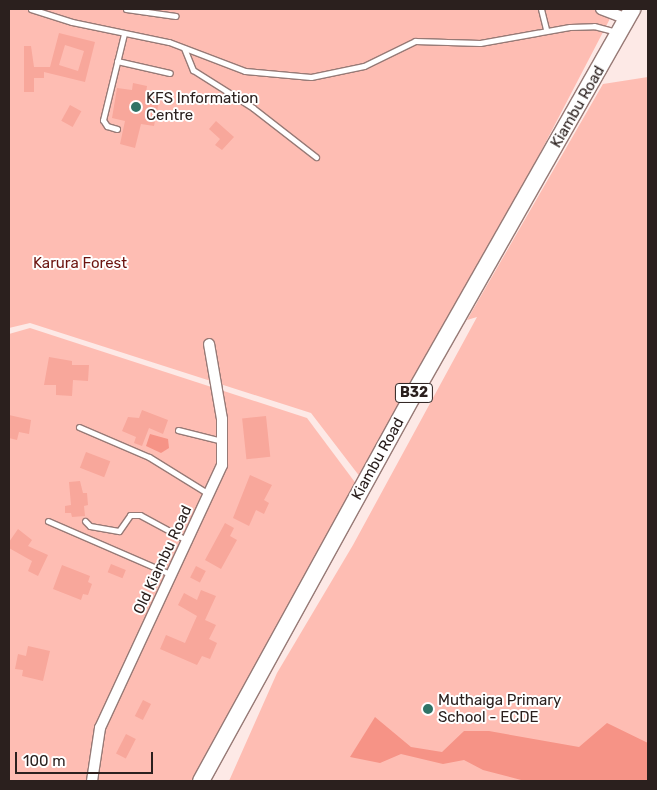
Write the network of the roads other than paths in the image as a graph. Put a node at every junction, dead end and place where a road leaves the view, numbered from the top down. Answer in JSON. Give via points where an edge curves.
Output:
{"nodes":[{"id":1,"x":30,"y":9,"type":"edge"},
{"id":2,"x":126,"y":9,"type":"edge"},
{"id":3,"x":541,"y":9,"type":"edge"},
{"id":4,"x":602,"y":9,"type":"edge"},
{"id":5,"x":176,"y":16,"type":"dead end"},
{"id":6,"x":626,"y":20,"type":"edge"},
{"id":7,"x":546,"y":29,"type":"junction"},
{"id":8,"x":124,"y":34,"type":"junction"},
{"id":9,"x":184,"y":48,"type":"junction"},
{"id":10,"x":117,"y":61,"type":"junction"},
{"id":11,"x":170,"y":73,"type":"dead end"},
{"id":12,"x":117,"y":128,"type":"dead end"},
{"id":13,"x":316,"y":156,"type":"dead end"},
{"id":14,"x":209,"y":344,"type":"dead end"},
{"id":15,"x":79,"y":427,"type":"dead end"},
{"id":16,"x":178,"y":430,"type":"dead end"},
{"id":17,"x":224,"y":442,"type":"junction"},
{"id":18,"x":210,"y":494,"type":"junction"},
{"id":19,"x":48,"y":521,"type":"dead end"},
{"id":20,"x":84,"y":521,"type":"dead end"},
{"id":21,"x":188,"y":542,"type":"junction"},
{"id":22,"x":172,"y":575,"type":"junction"},
{"id":23,"x":92,"y":781,"type":"edge"},
{"id":24,"x":201,"y":781,"type":"edge"}],
"edges":[{"from":1,"to":8,"type":"lane"},
{"from":2,"to":5,"type":"lane"},
{"from":3,"to":7,"type":"lane"},
{"from":4,"to":6,"type":"street"},
{"from":6,"to":7,"type":"lane"},
{"from":6,"to":24,"type":"highway","name":"Kiambu Road","number":"B32","via":[[412,397]]},
{"from":7,"to":9,"type":"lane","via":[[480,43],[415,41],[364,66],[311,77],[245,71]]},
{"from":8,"to":9,"type":"lane"},
{"from":8,"to":10,"type":"lane"},
{"from":9,"to":13,"type":"lane","via":[[193,70],[253,108]]},
{"from":10,"to":11,"type":"lane"},
{"from":10,"to":12,"type":"lane","via":[[103,120],[107,126]]},
{"from":14,"to":17,"type":"street","name":"Old Kiambu Road"},
{"from":15,"to":18,"type":"lane","via":[[149,458]]},
{"from":16,"to":17,"type":"lane"},
{"from":17,"to":18,"type":"street","name":"Old Kiambu Road","via":[[222,465]]},
{"from":18,"to":21,"type":"street","name":"Old Kiambu Road"},
{"from":19,"to":22,"type":"lane"},
{"from":20,"to":21,"type":"lane","via":[[90,526],[119,532],[130,515],[140,516]]},
{"from":21,"to":22,"type":"street","name":"Old Kiambu Road"},
{"from":22,"to":23,"type":"street","name":"Old Kiambu Road","via":[[100,728]]}]}
